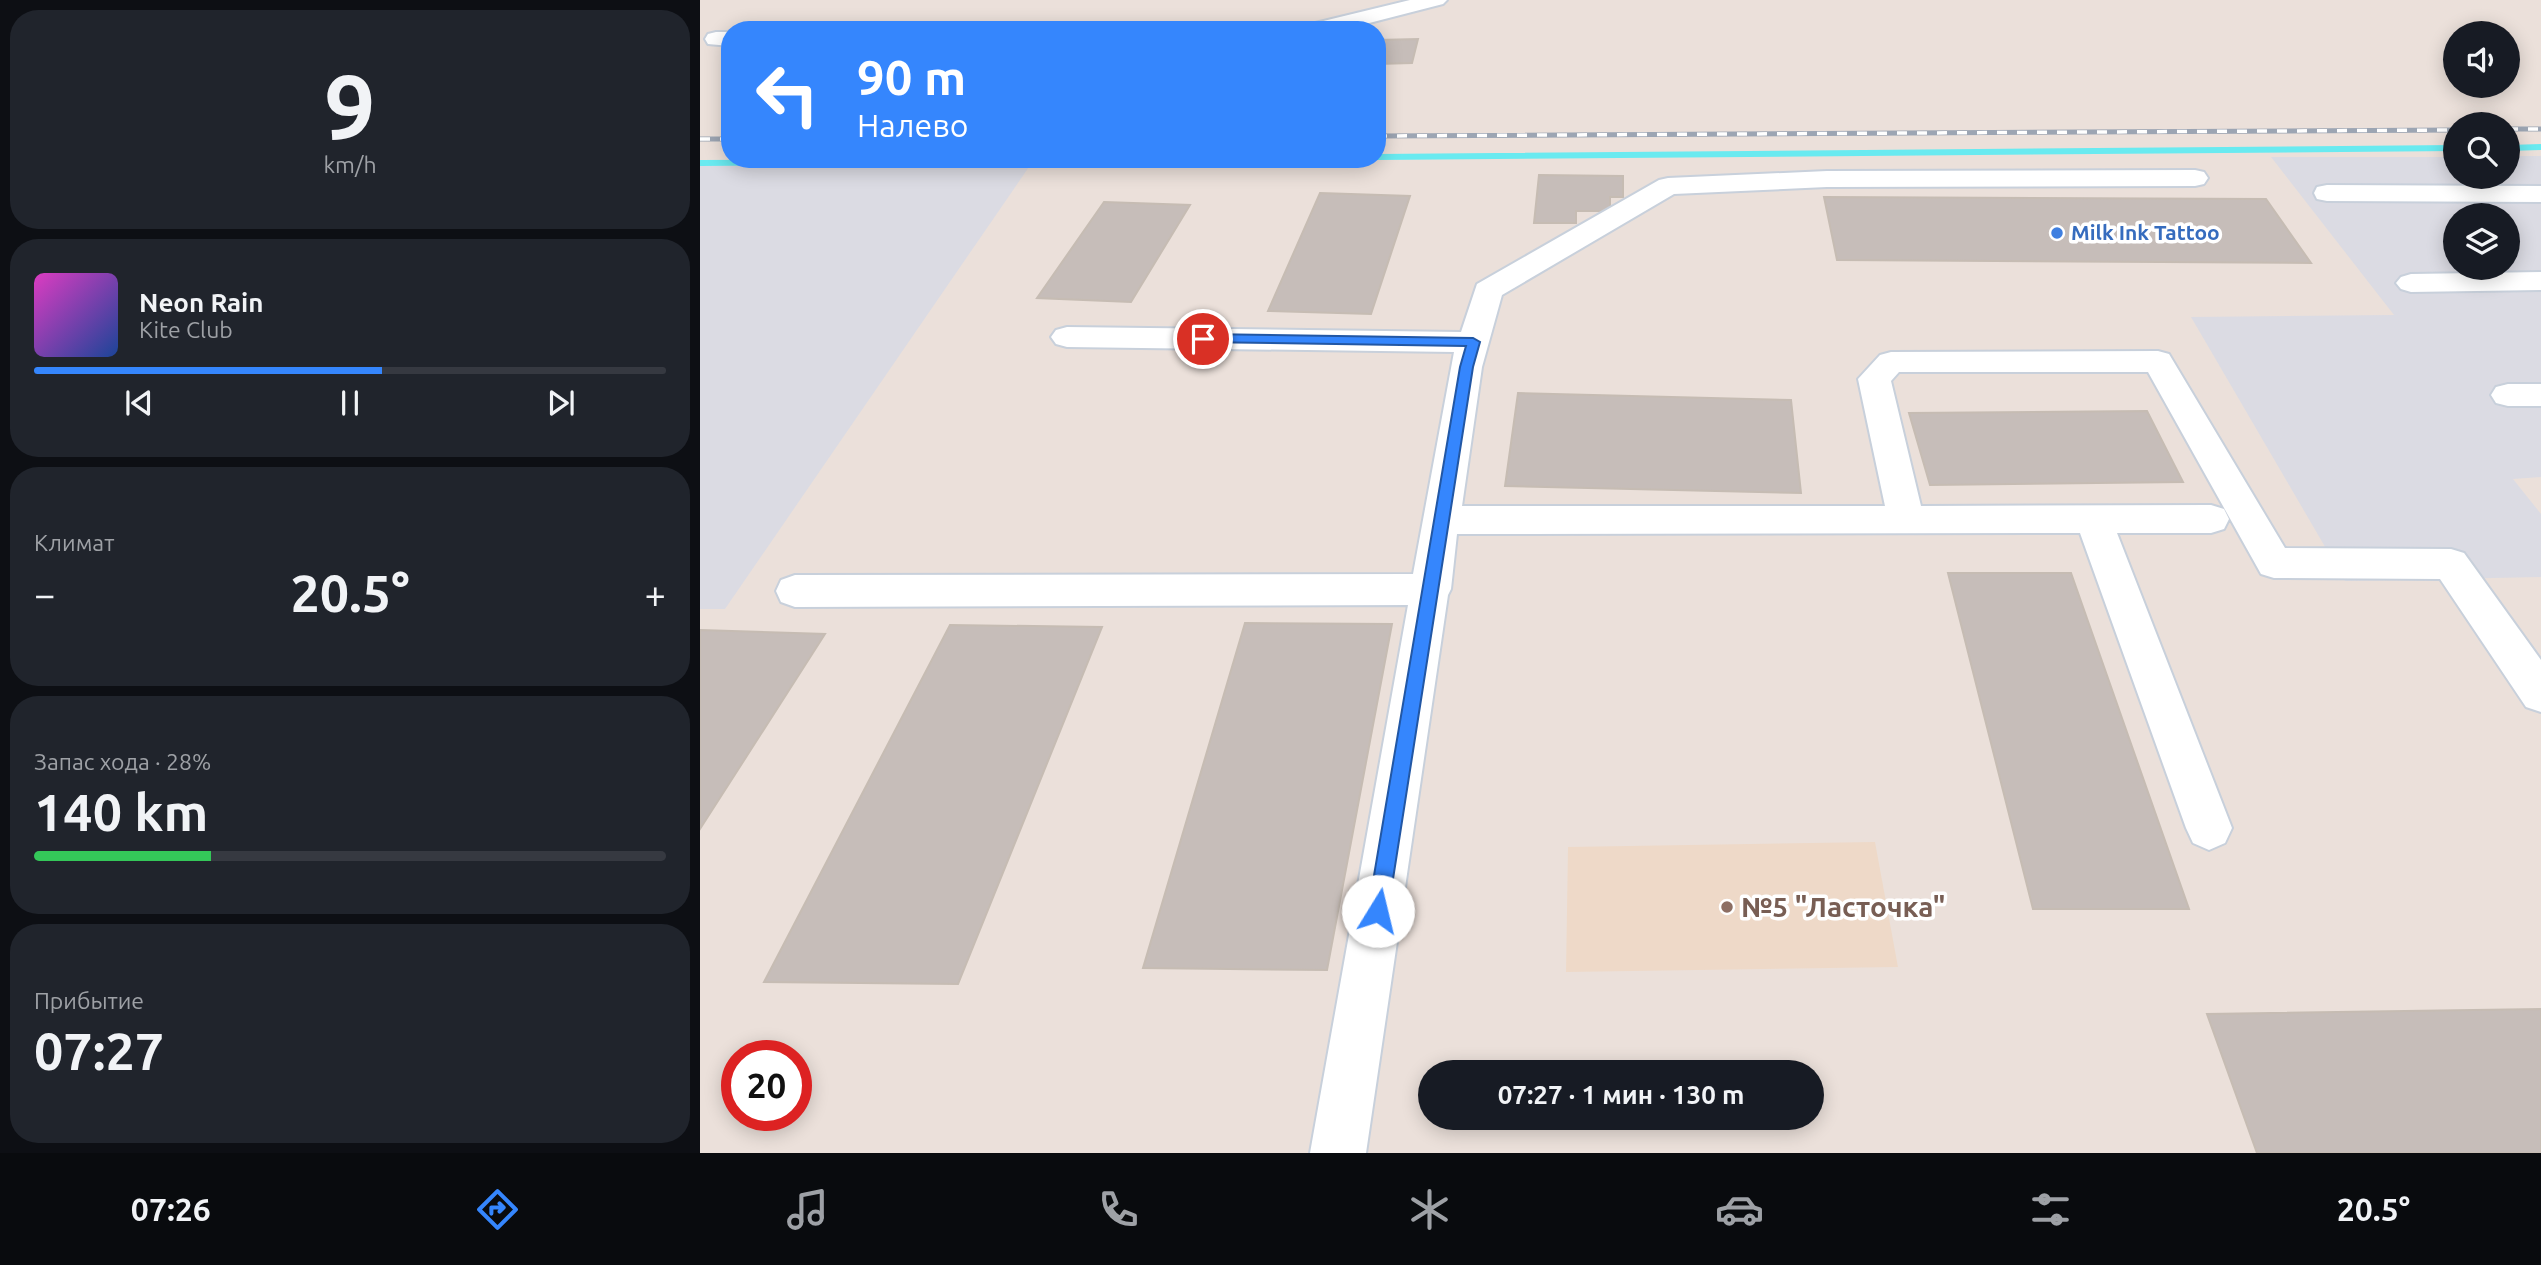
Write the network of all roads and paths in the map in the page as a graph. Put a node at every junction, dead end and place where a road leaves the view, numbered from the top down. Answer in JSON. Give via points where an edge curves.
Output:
{"nodes":[{"id":1,"x":1436,"y":0,"type":"edge"},
{"id":2,"x":1351,"y":21,"type":"edge"},
{"id":3,"x":2195,"y":178,"type":"dead end"},
{"id":4,"x":2327,"y":193,"type":"dead end"},
{"id":5,"x":2541,"y":194,"type":"edge"},
{"id":6,"x":2541,"y":281,"type":"edge"},
{"id":7,"x":2411,"y":283,"type":"dead end"},
{"id":8,"x":1067,"y":337,"type":"dead end"},
{"id":9,"x":1473,"y":342,"type":"junction"},
{"id":10,"x":2508,"y":395,"type":"dead end"},
{"id":11,"x":2541,"y":395,"type":"edge"},
{"id":12,"x":2093,"y":519,"type":"junction"},
{"id":13,"x":2211,"y":519,"type":"dead end"},
{"id":14,"x":1443,"y":520,"type":"junction"},
{"id":15,"x":1906,"y":520,"type":"junction"},
{"id":16,"x":1432,"y":589,"type":"junction"},
{"id":17,"x":795,"y":591,"type":"dead end"},
{"id":18,"x":2541,"y":694,"type":"edge"},
{"id":19,"x":2209,"y":828,"type":"dead end"},
{"id":20,"x":1338,"y":1153,"type":"edge"}],
"edges":[{"from":1,"to":2,"type":"lane"},
{"from":3,"to":9,"type":"lane","via":[[1827,179],[1668,186],[1488,290]]},
{"from":4,"to":5,"type":"lane"},
{"from":6,"to":7,"type":"lane"},
{"from":8,"to":9,"type":"lane"},
{"from":9,"to":14,"type":"lane"},
{"from":10,"to":11,"type":"lane"},
{"from":12,"to":13,"type":"lane"},
{"from":12,"to":15,"type":"lane"},
{"from":12,"to":19,"type":"lane"},
{"from":14,"to":15,"type":"lane"},
{"from":14,"to":16,"type":"lane"},
{"from":15,"to":18,"type":"lane","via":[[1874,379],[1891,362],[2158,361],[2274,563],[2451,564]]},
{"from":16,"to":17,"type":"lane"},
{"from":16,"to":20,"type":"lane"}]}
